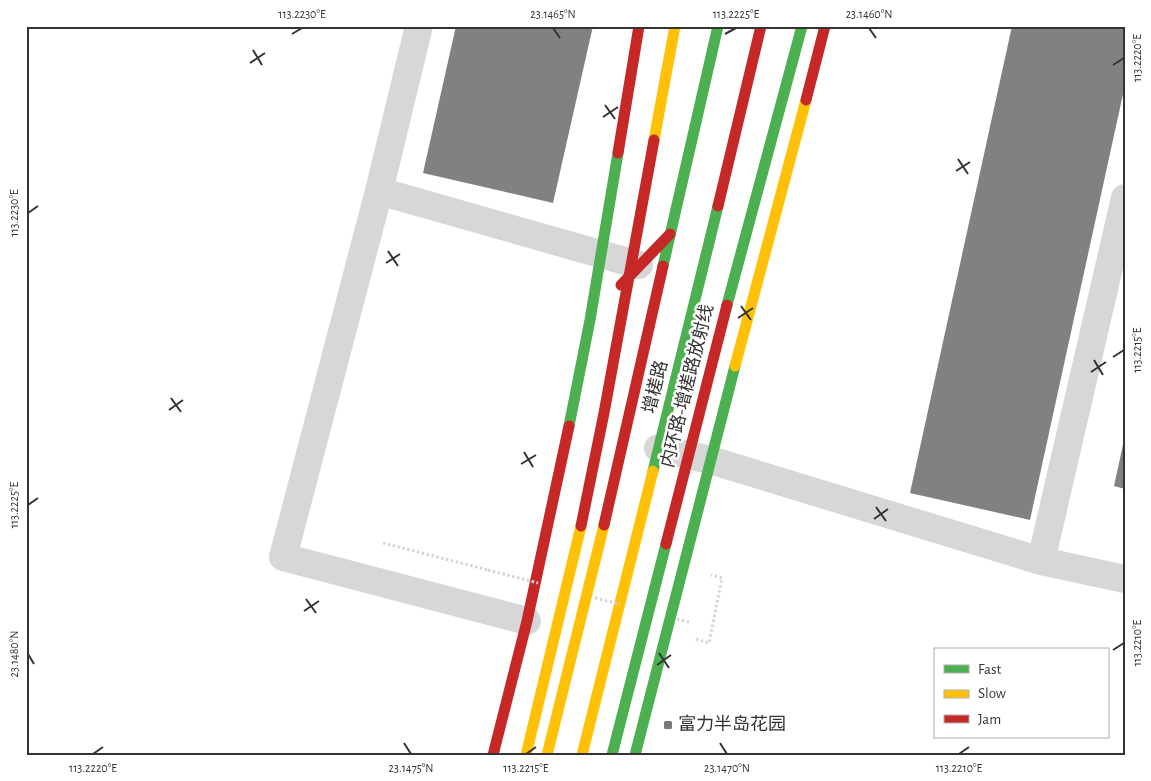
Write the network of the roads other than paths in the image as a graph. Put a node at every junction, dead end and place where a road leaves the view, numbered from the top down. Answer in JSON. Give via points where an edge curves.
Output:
{"nodes":[{"id":1,"x":419,"y":26,"type":"edge"},
{"id":2,"x":639,"y":26,"type":"edge"},
{"id":3,"x":675,"y":26,"type":"edge"},
{"id":4,"x":718,"y":26,"type":"edge"},
{"id":5,"x":761,"y":26,"type":"edge"},
{"id":6,"x":802,"y":26,"type":"edge"},
{"id":7,"x":825,"y":26,"type":"edge"},
{"id":8,"x":379,"y":190,"type":"junction"},
{"id":9,"x":1125,"y":198,"type":"edge"},
{"id":10,"x":670,"y":234,"type":"junction"},
{"id":11,"x":600,"y":253,"type":"junction"},
{"id":12,"x":639,"y":265,"type":"junction"},
{"id":13,"x":615,"y":293,"type":"dead end"},
{"id":14,"x":602,"y":306,"type":"dead end"},
{"id":15,"x":590,"y":320,"type":"junction"},
{"id":16,"x":658,"y":448,"type":"junction"},
{"id":17,"x":710,"y":460,"type":"junction"},
{"id":18,"x":558,"y":484,"type":"junction"},
{"id":19,"x":565,"y":501,"type":"dead end"},
{"id":20,"x":572,"y":518,"type":"dead end"},
{"id":21,"x":1041,"y":561,"type":"junction"},
{"id":22,"x":594,"y":568,"type":"junction"},
{"id":23,"x":1125,"y":579,"type":"edge"},
{"id":24,"x":528,"y":621,"type":"junction"},
{"id":25,"x":607,"y":656,"type":"junction"},
{"id":26,"x":493,"y":755,"type":"edge"},
{"id":27,"x":526,"y":755,"type":"edge"},
{"id":28,"x":547,"y":755,"type":"edge"},
{"id":29,"x":582,"y":755,"type":"edge"},
{"id":30,"x":612,"y":755,"type":"edge"},
{"id":31,"x":630,"y":755,"type":"edge"},
{"id":32,"x":635,"y":755,"type":"edge"}],
"edges":[{"from":1,"to":8,"type":"street"},
{"from":2,"to":11,"type":"main road"},
{"from":3,"to":27,"type":"main road","bridge":true,"via":[[575,554]]},
{"from":4,"to":10,"type":"main road","name":"增槎路"},
{"from":5,"to":16,"type":"main road","name":"增槎路"},
{"from":6,"to":30,"type":"main road","name":"内环路-增槎路放射线","bridge":true,"via":[[724,315]]},
{"from":7,"to":17,"type":"main road"},
{"from":8,"to":11,"type":"street"},
{"from":8,"to":24,"type":"street","via":[[283,557]]},
{"from":9,"to":21,"type":"street"},
{"from":10,"to":12,"type":"main road"},
{"from":10,"to":22,"type":"main road","name":"增槎路"},
{"from":11,"to":12,"type":"street"},
{"from":11,"to":15,"type":"main road"},
{"from":12,"to":13,"type":"main road"},
{"from":14,"to":15,"type":"main road"},
{"from":15,"to":18,"type":"main road"},
{"from":16,"to":17,"type":"street"},
{"from":16,"to":25,"type":"main road","name":"增槎路"},
{"from":17,"to":21,"type":"street"},
{"from":17,"to":32,"type":"main road"},
{"from":18,"to":19,"type":"main road"},
{"from":18,"to":24,"type":"main road"},
{"from":20,"to":22,"type":"main road"},
{"from":21,"to":23,"type":"street"},
{"from":22,"to":28,"type":"main road","name":"增槎路"},
{"from":24,"to":26,"type":"main road"},
{"from":25,"to":29,"type":"main road","name":"增槎路"},
{"from":25,"to":31,"type":"main road"}]}
